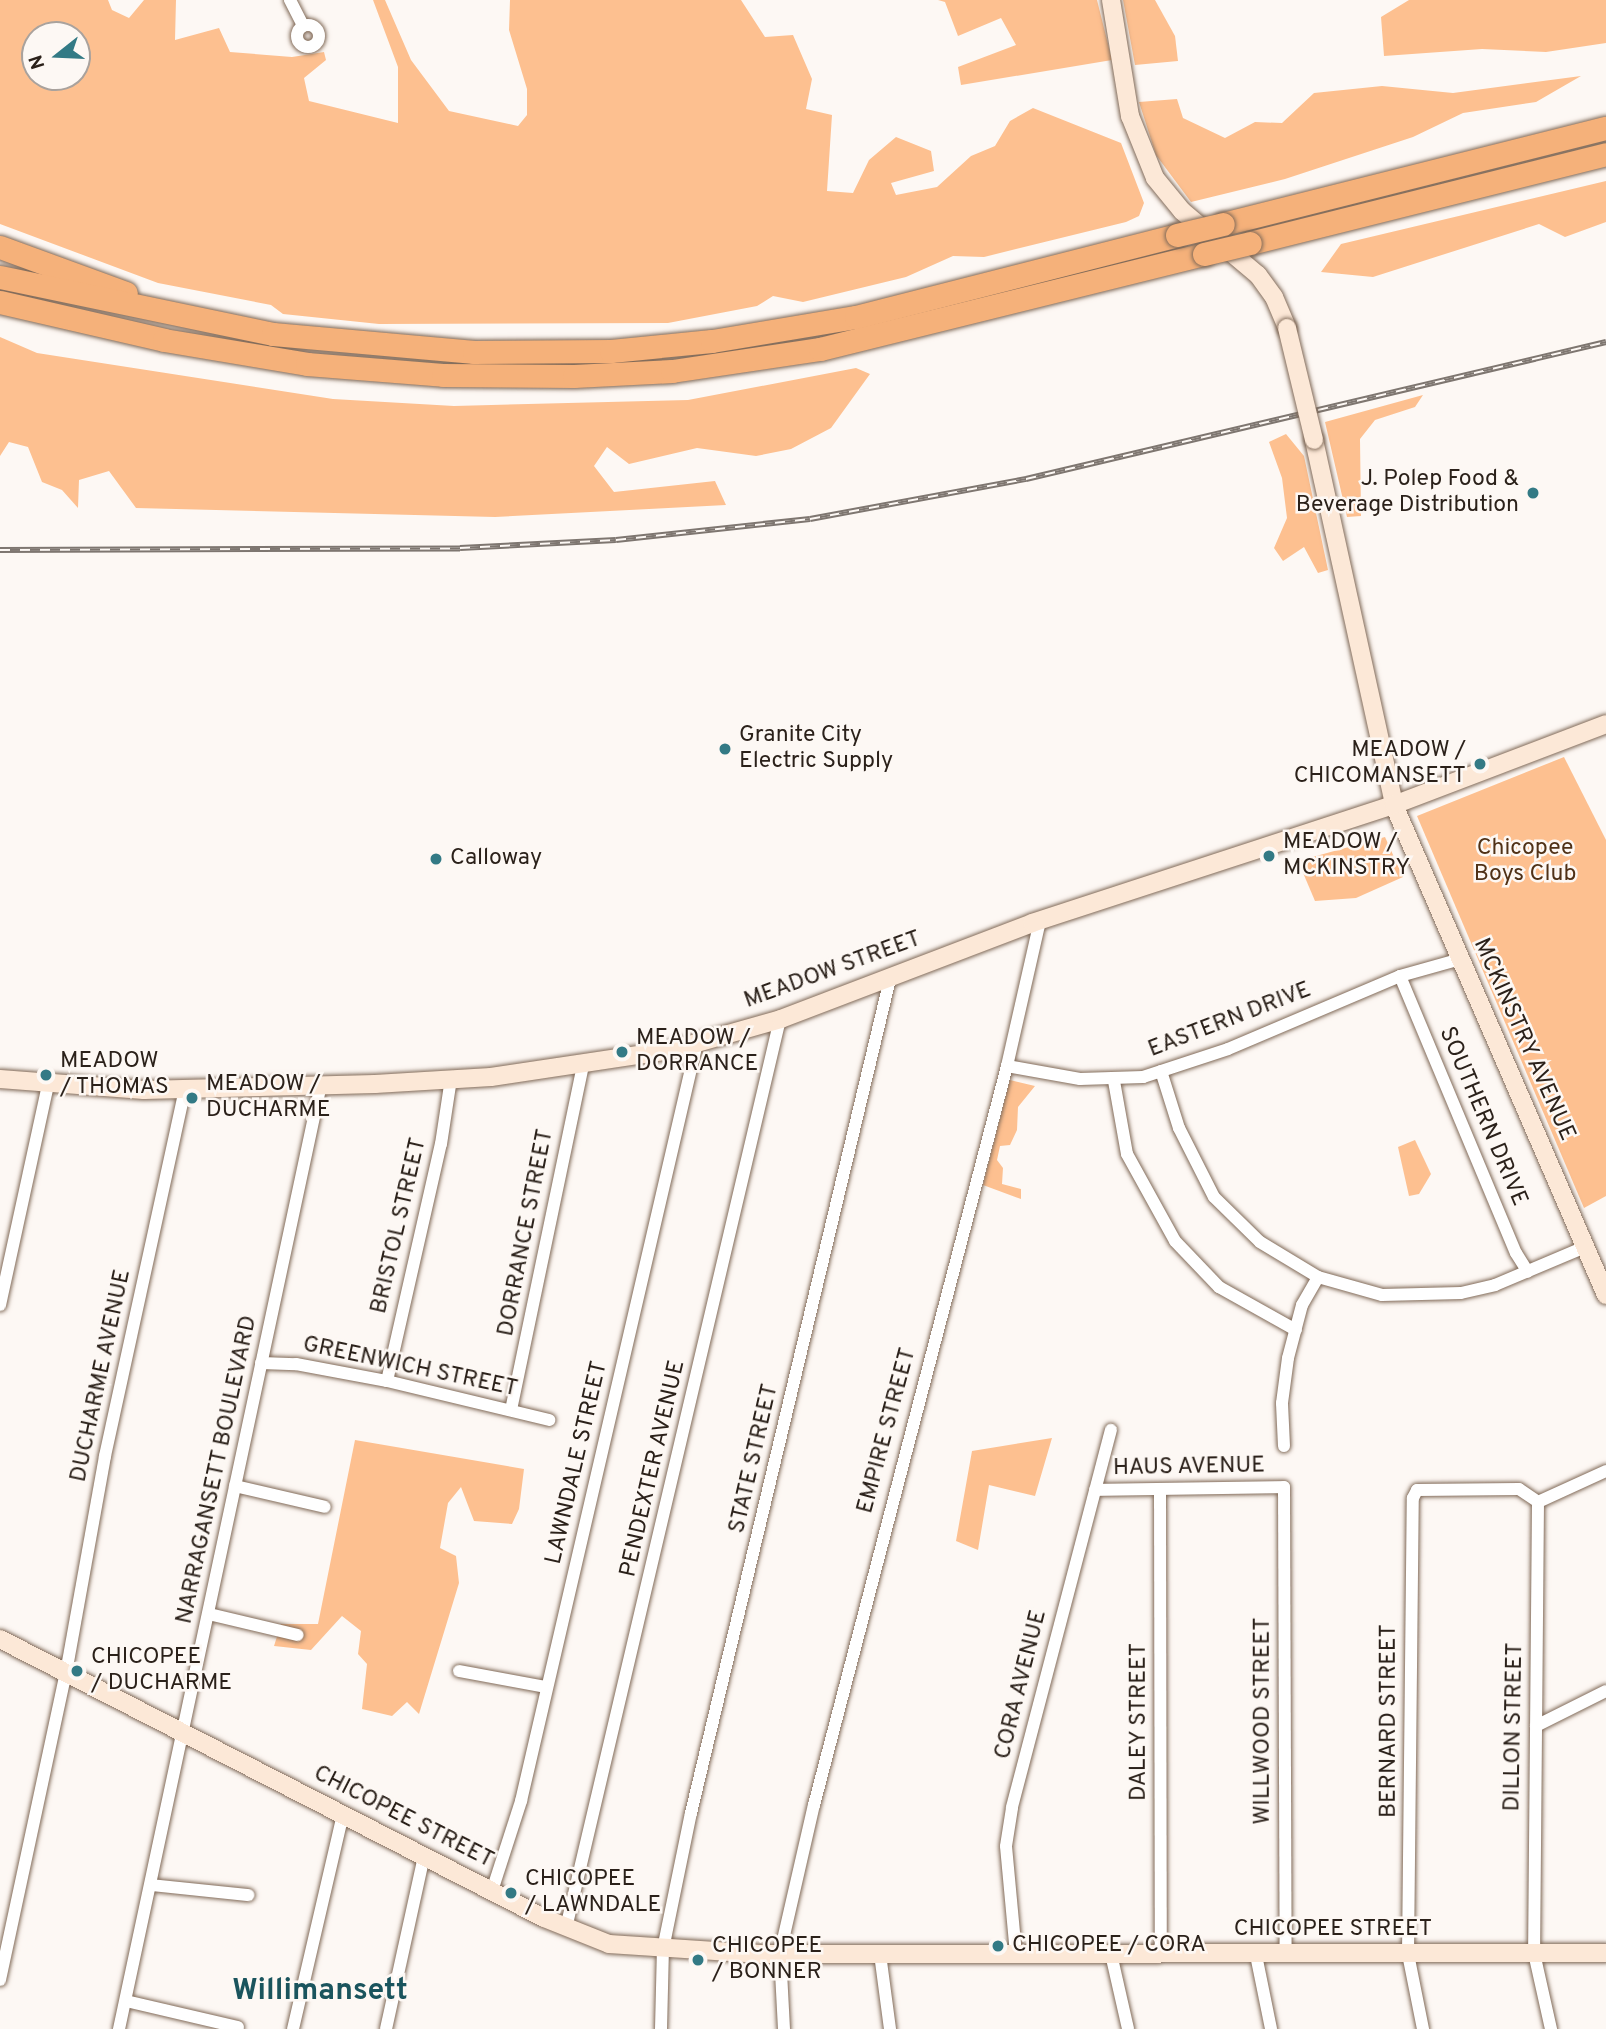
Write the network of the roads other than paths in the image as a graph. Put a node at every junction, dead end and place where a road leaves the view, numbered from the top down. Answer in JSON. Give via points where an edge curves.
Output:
{"nodes":[{"id":1,"x":290,"y":0,"type":"edge"},
{"id":2,"x":1111,"y":0,"type":"edge"},
{"id":3,"x":303,"y":26,"type":"dead end"},
{"id":4,"x":1606,"y":128,"type":"edge"},
{"id":5,"x":1606,"y":154,"type":"edge"},
{"id":6,"x":0,"y":247,"type":"edge"},
{"id":7,"x":0,"y":277,"type":"edge"},
{"id":8,"x":0,"y":302,"type":"edge"},
{"id":9,"x":0,"y":313,"type":"edge"},
{"id":10,"x":218,"y":324,"type":"junction"},
{"id":11,"x":119,"y":330,"type":"junction"},
{"id":12,"x":1606,"y":724,"type":"edge"},
{"id":13,"x":1394,"y":805,"type":"junction"},
{"id":14,"x":1040,"y":921,"type":"junction"},
{"id":15,"x":1461,"y":959,"type":"junction"},
{"id":16,"x":1400,"y":976,"type":"junction"},
{"id":17,"x":890,"y":979,"type":"junction"},
{"id":18,"x":780,"y":1019,"type":"junction"},
{"id":19,"x":697,"y":1043,"type":"junction"},
{"id":20,"x":583,"y":1064,"type":"junction"},
{"id":21,"x":1007,"y":1066,"type":"junction"},
{"id":22,"x":1161,"y":1071,"type":"junction"},
{"id":23,"x":0,"y":1079,"type":"edge"},
{"id":24,"x":451,"y":1079,"type":"junction"},
{"id":25,"x":1114,"y":1081,"type":"junction"},
{"id":26,"x":48,"y":1083,"type":"junction"},
{"id":27,"x":321,"y":1084,"type":"junction"},
{"id":28,"x":185,"y":1090,"type":"junction"},
{"id":29,"x":1585,"y":1247,"type":"junction"},
{"id":30,"x":1528,"y":1272,"type":"junction"},
{"id":31,"x":1318,"y":1277,"type":"junction"},
{"id":32,"x":1606,"y":1296,"type":"edge"},
{"id":33,"x":0,"y":1305,"type":"edge"},
{"id":34,"x":1296,"y":1330,"type":"junction"},
{"id":35,"x":261,"y":1363,"type":"junction"},
{"id":36,"x":387,"y":1381,"type":"junction"},
{"id":37,"x":511,"y":1410,"type":"junction"},
{"id":38,"x":549,"y":1420,"type":"dead end"},
{"id":39,"x":1111,"y":1430,"type":"dead end"},
{"id":40,"x":1284,"y":1446,"type":"dead end"},
{"id":41,"x":1606,"y":1471,"type":"edge"},
{"id":42,"x":235,"y":1486,"type":"junction"},
{"id":43,"x":1284,"y":1487,"type":"joint"},
{"id":44,"x":1095,"y":1490,"type":"junction"},
{"id":45,"x":1160,"y":1490,"type":"junction"},
{"id":46,"x":1538,"y":1502,"type":"junction"},
{"id":47,"x":325,"y":1507,"type":"dead end"},
{"id":48,"x":209,"y":1614,"type":"junction"},
{"id":49,"x":298,"y":1635,"type":"dead end"},
{"id":50,"x":0,"y":1639,"type":"edge"},
{"id":51,"x":459,"y":1671,"type":"dead end"},
{"id":52,"x":66,"y":1673,"type":"junction"},
{"id":53,"x":545,"y":1687,"type":"junction"},
{"id":54,"x":1606,"y":1691,"type":"edge"},
{"id":55,"x":1536,"y":1726,"type":"junction"},
{"id":56,"x":183,"y":1733,"type":"junction"},
{"id":57,"x":343,"y":1814,"type":"junction"},
{"id":58,"x":424,"y":1856,"type":"junction"},
{"id":59,"x":151,"y":1885,"type":"junction"},
{"id":60,"x":492,"y":1891,"type":"junction"},
{"id":61,"x":248,"y":1895,"type":"dead end"},
{"id":62,"x":566,"y":1928,"type":"junction"},
{"id":63,"x":663,"y":1948,"type":"junction"},
{"id":64,"x":780,"y":1953,"type":"junction"},
{"id":65,"x":1534,"y":1953,"type":"junction"},
{"id":66,"x":1606,"y":1953,"type":"edge"},
{"id":67,"x":880,"y":1954,"type":"junction"},
{"id":68,"x":1016,"y":1954,"type":"junction"},
{"id":69,"x":1111,"y":1954,"type":"junction"},
{"id":70,"x":1286,"y":1954,"type":"junction"},
{"id":71,"x":1408,"y":1954,"type":"junction"},
{"id":72,"x":1161,"y":1955,"type":"junction"},
{"id":73,"x":1256,"y":1955,"type":"junction"},
{"id":74,"x":0,"y":1980,"type":"edge"},
{"id":75,"x":126,"y":2001,"type":"junction"},
{"id":76,"x":239,"y":2027,"type":"dead end"},
{"id":77,"x":119,"y":2029,"type":"edge"},
{"id":78,"x":293,"y":2029,"type":"edge"},
{"id":79,"x":386,"y":2029,"type":"edge"},
{"id":80,"x":661,"y":2029,"type":"edge"},
{"id":81,"x":783,"y":2029,"type":"edge"},
{"id":82,"x":890,"y":2029,"type":"edge"},
{"id":83,"x":1128,"y":2029,"type":"edge"},
{"id":84,"x":1271,"y":2029,"type":"edge"},
{"id":85,"x":1423,"y":2029,"type":"edge"},
{"id":86,"x":1551,"y":2029,"type":"edge"}],
"edges":[{"from":1,"to":3,"type":"street"},
{"from":2,"to":13,"type":"main road","bridge":true,"via":[[1130,116],[1156,178],[1181,211],[1258,275],[1287,328]]},
{"from":4,"to":10,"type":"highway","bridge":true,"via":[[856,317],[712,341],[611,351],[474,352],[358,344]]},
{"from":5,"to":11,"type":"highway","bridge":true,"via":[[879,337],[758,360],[628,374],[443,376],[233,353]]},
{"from":6,"to":10,"type":"highway"},
{"from":7,"to":10,"type":"highway"},
{"from":8,"to":11,"type":"highway"},
{"from":9,"to":11,"type":"highway"},
{"from":12,"to":13,"type":"main road","name":"MEADOW STREET"},
{"from":13,"to":14,"type":"main road","name":"MEADOW STREET"},
{"from":13,"to":15,"type":"main road","name":"MCKINSTRY AVENUE"},
{"from":14,"to":17,"type":"main road","name":"MEADOW STREET"},
{"from":14,"to":21,"type":"street","name":"EMPIRE STREET"},
{"from":15,"to":16,"type":"street","name":"EASTERN DRIVE"},
{"from":15,"to":29,"type":"main road","name":"MCKINSTRY AVENUE"},
{"from":16,"to":22,"type":"street","name":"EASTERN DRIVE","via":[[1248,1041]]},
{"from":16,"to":30,"type":"street","name":"SOUTHERN DRIVE"},
{"from":17,"to":18,"type":"main road","name":"MEADOW STREET"},
{"from":17,"to":63,"type":"street","name":"STATE STREET","via":[[691,1813]]},
{"from":18,"to":19,"type":"main road","name":"MEADOW STREET"},
{"from":18,"to":62,"type":"street","name":"PENDEXTER AVENUE"},
{"from":19,"to":20,"type":"main road","name":"MEADOW STREET"},
{"from":19,"to":53,"type":"street","name":"LAWNDALE STREET"},
{"from":20,"to":24,"type":"main road","name":"MEADOW STREET"},
{"from":20,"to":37,"type":"street","name":"DORRANCE STREET"},
{"from":21,"to":25,"type":"street","name":"EASTERN DRIVE"},
{"from":21,"to":64,"type":"street","name":"EMPIRE STREET","via":[[856,1636]]},
{"from":22,"to":25,"type":"street","name":"EASTERN DRIVE"},
{"from":22,"to":31,"type":"street","via":[[1179,1128],[1214,1196],[1260,1242]]},
{"from":23,"to":26,"type":"main road","name":"MEADOW STREET"},
{"from":24,"to":27,"type":"main road","name":"MEADOW STREET"},
{"from":24,"to":36,"type":"street","name":"BRISTOL STREET","via":[[441,1144]]},
{"from":25,"to":34,"type":"street","via":[[1127,1154],[1175,1241],[1219,1287]]},
{"from":26,"to":28,"type":"main road","name":"MEADOW STREET"},
{"from":26,"to":33,"type":"street"},
{"from":27,"to":28,"type":"main road","name":"MEADOW STREET"},
{"from":27,"to":35,"type":"street","name":"NARRAGANSETT BOULEVARD"},
{"from":28,"to":52,"type":"street","name":"DUCHARME AVENUE","via":[[105,1456]]},
{"from":29,"to":30,"type":"street"},
{"from":29,"to":32,"type":"main road","name":"MCKINSTRY AVENUE"},
{"from":30,"to":31,"type":"street","via":[[1461,1293],[1406,1297],[1353,1290]]},
{"from":31,"to":34,"type":"street"},
{"from":34,"to":40,"type":"street","via":[[1282,1403]]},
{"from":35,"to":36,"type":"street","name":"GREENWICH STREET","via":[[296,1363]]},
{"from":35,"to":42,"type":"street","name":"NARRAGANSETT BOULEVARD"},
{"from":36,"to":37,"type":"street","name":"GREENWICH STREET"},
{"from":37,"to":38,"type":"street","name":"GREENWICH STREET"},
{"from":39,"to":44,"type":"street","name":"CORA AVENUE"},
{"from":41,"to":46,"type":"street"},
{"from":42,"to":47,"type":"street"},
{"from":42,"to":48,"type":"street","name":"NARRAGANSETT BOULEVARD"},
{"from":43,"to":45,"type":"street","name":"HAUS AVENUE"},
{"from":43,"to":70,"type":"street","name":"WILLWOOD STREET"},
{"from":44,"to":45,"type":"street","name":"HAUS AVENUE"},
{"from":44,"to":68,"type":"street","name":"CORA AVENUE","via":[[1010,1819],[1006,1846]]},
{"from":45,"to":72,"type":"street","name":"DALEY STREET"},
{"from":46,"to":55,"type":"street","name":"DILLON STREET"},
{"from":46,"to":71,"type":"street","name":"BERNARD STREET","via":[[1519,1489],[1417,1490],[1413,1498]]},
{"from":48,"to":49,"type":"street"},
{"from":48,"to":56,"type":"street","name":"NARRAGANSETT BOULEVARD"},
{"from":50,"to":52,"type":"main road","name":"CHICOPEE STREET"},
{"from":51,"to":53,"type":"street"},
{"from":52,"to":56,"type":"main road","name":"CHICOPEE STREET"},
{"from":52,"to":74,"type":"street","name":"DUCHARME AVENUE"},
{"from":53,"to":60,"type":"street","name":"LAWNDALE STREET","via":[[520,1801]]},
{"from":54,"to":55,"type":"street"},
{"from":55,"to":65,"type":"street","name":"DILLON STREET"},
{"from":56,"to":57,"type":"main road","name":"CHICOPEE STREET"},
{"from":56,"to":59,"type":"street","name":"NARRAGANSETT BOULEVARD"},
{"from":57,"to":58,"type":"main road","name":"CHICOPEE STREET"},
{"from":57,"to":78,"type":"street"},
{"from":58,"to":60,"type":"main road","name":"CHICOPEE STREET"},
{"from":58,"to":79,"type":"street"},
{"from":59,"to":61,"type":"street"},
{"from":59,"to":75,"type":"street","name":"NARRAGANSETT BOULEVARD"},
{"from":60,"to":62,"type":"main road","name":"CHICOPEE STREET"},
{"from":62,"to":63,"type":"main road","name":"CHICOPEE STREET","via":[[610,1944]]},
{"from":63,"to":64,"type":"main road","name":"CHICOPEE STREET"},
{"from":63,"to":80,"type":"street","name":"STATE STREET"},
{"from":64,"to":67,"type":"main road","name":"CHICOPEE STREET"},
{"from":64,"to":81,"type":"street","name":"EMPIRE STREET"},
{"from":65,"to":66,"type":"main road","name":"CHICOPEE STREET"},
{"from":65,"to":71,"type":"main road","name":"CHICOPEE STREET"},
{"from":65,"to":86,"type":"street","name":"DILLON STREET"},
{"from":67,"to":68,"type":"main road","name":"CHICOPEE STREET"},
{"from":67,"to":82,"type":"street"},
{"from":68,"to":69,"type":"main road","name":"CHICOPEE STREET"},
{"from":69,"to":72,"type":"main road","name":"CHICOPEE STREET"},
{"from":69,"to":83,"type":"street"},
{"from":70,"to":71,"type":"main road","name":"CHICOPEE STREET"},
{"from":70,"to":73,"type":"main road","name":"CHICOPEE STREET"},
{"from":71,"to":85,"type":"street","name":"BERNARD STREET"},
{"from":72,"to":73,"type":"main road","name":"CHICOPEE STREET"},
{"from":73,"to":84,"type":"street"},
{"from":75,"to":76,"type":"street"},
{"from":75,"to":77,"type":"street","name":"NARRAGANSETT BOULEVARD"}]}
